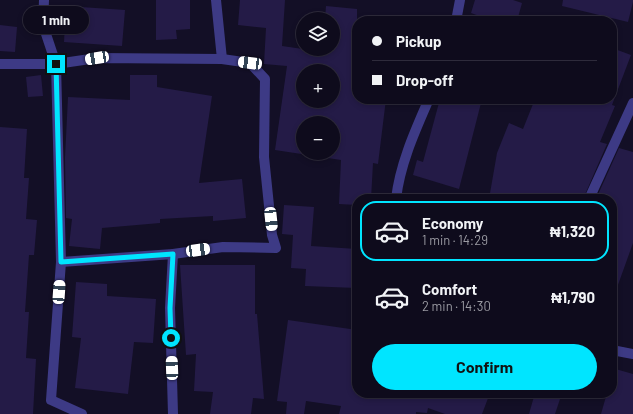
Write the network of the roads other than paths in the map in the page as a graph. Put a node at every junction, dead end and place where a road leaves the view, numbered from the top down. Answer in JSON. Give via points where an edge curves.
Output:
{"nodes":[{"id":1,"x":44,"y":0,"type":"edge"},
{"id":2,"x":216,"y":0,"type":"edge"},
{"id":3,"x":460,"y":0,"type":"edge"},
{"id":4,"x":457,"y":16,"type":"edge"},
{"id":5,"x":222,"y":59,"type":"junction"},
{"id":6,"x":0,"y":64,"type":"edge"},
{"id":7,"x":56,"y":64,"type":"junction"},
{"id":8,"x":427,"y":104,"type":"edge"},
{"id":9,"x":633,"y":104,"type":"edge"},
{"id":10,"x":397,"y":194,"type":"edge"},
{"id":11,"x":591,"y":194,"type":"edge"},
{"id":12,"x":173,"y":254,"type":"junction"},
{"id":13,"x":61,"y":262,"type":"junction"},
{"id":14,"x":617,"y":351,"type":"edge"},
{"id":15,"x":633,"y":354,"type":"edge"},
{"id":16,"x":82,"y":414,"type":"edge"},
{"id":17,"x":173,"y":414,"type":"edge"}],
"edges":[{"from":1,"to":7,"type":"street","via":[[44,25]]},
{"from":2,"to":5,"type":"street"},
{"from":3,"to":4,"type":"street"},
{"from":5,"to":7,"type":"street","via":[[97,58]]},
{"from":5,"to":12,"type":"street","via":[[250,63],[265,79],[264,157],[272,235],[276,248],[223,247]]},
{"from":6,"to":7,"type":"street"},
{"from":7,"to":13,"type":"street"},
{"from":8,"to":10,"type":"street","via":[[399,178]]},
{"from":9,"to":11,"type":"street"},
{"from":12,"to":13,"type":"street"},
{"from":12,"to":17,"type":"street","via":[[170,308]]},
{"from":13,"to":16,"type":"street","via":[[51,400]]},
{"from":14,"to":15,"type":"street"}]}
